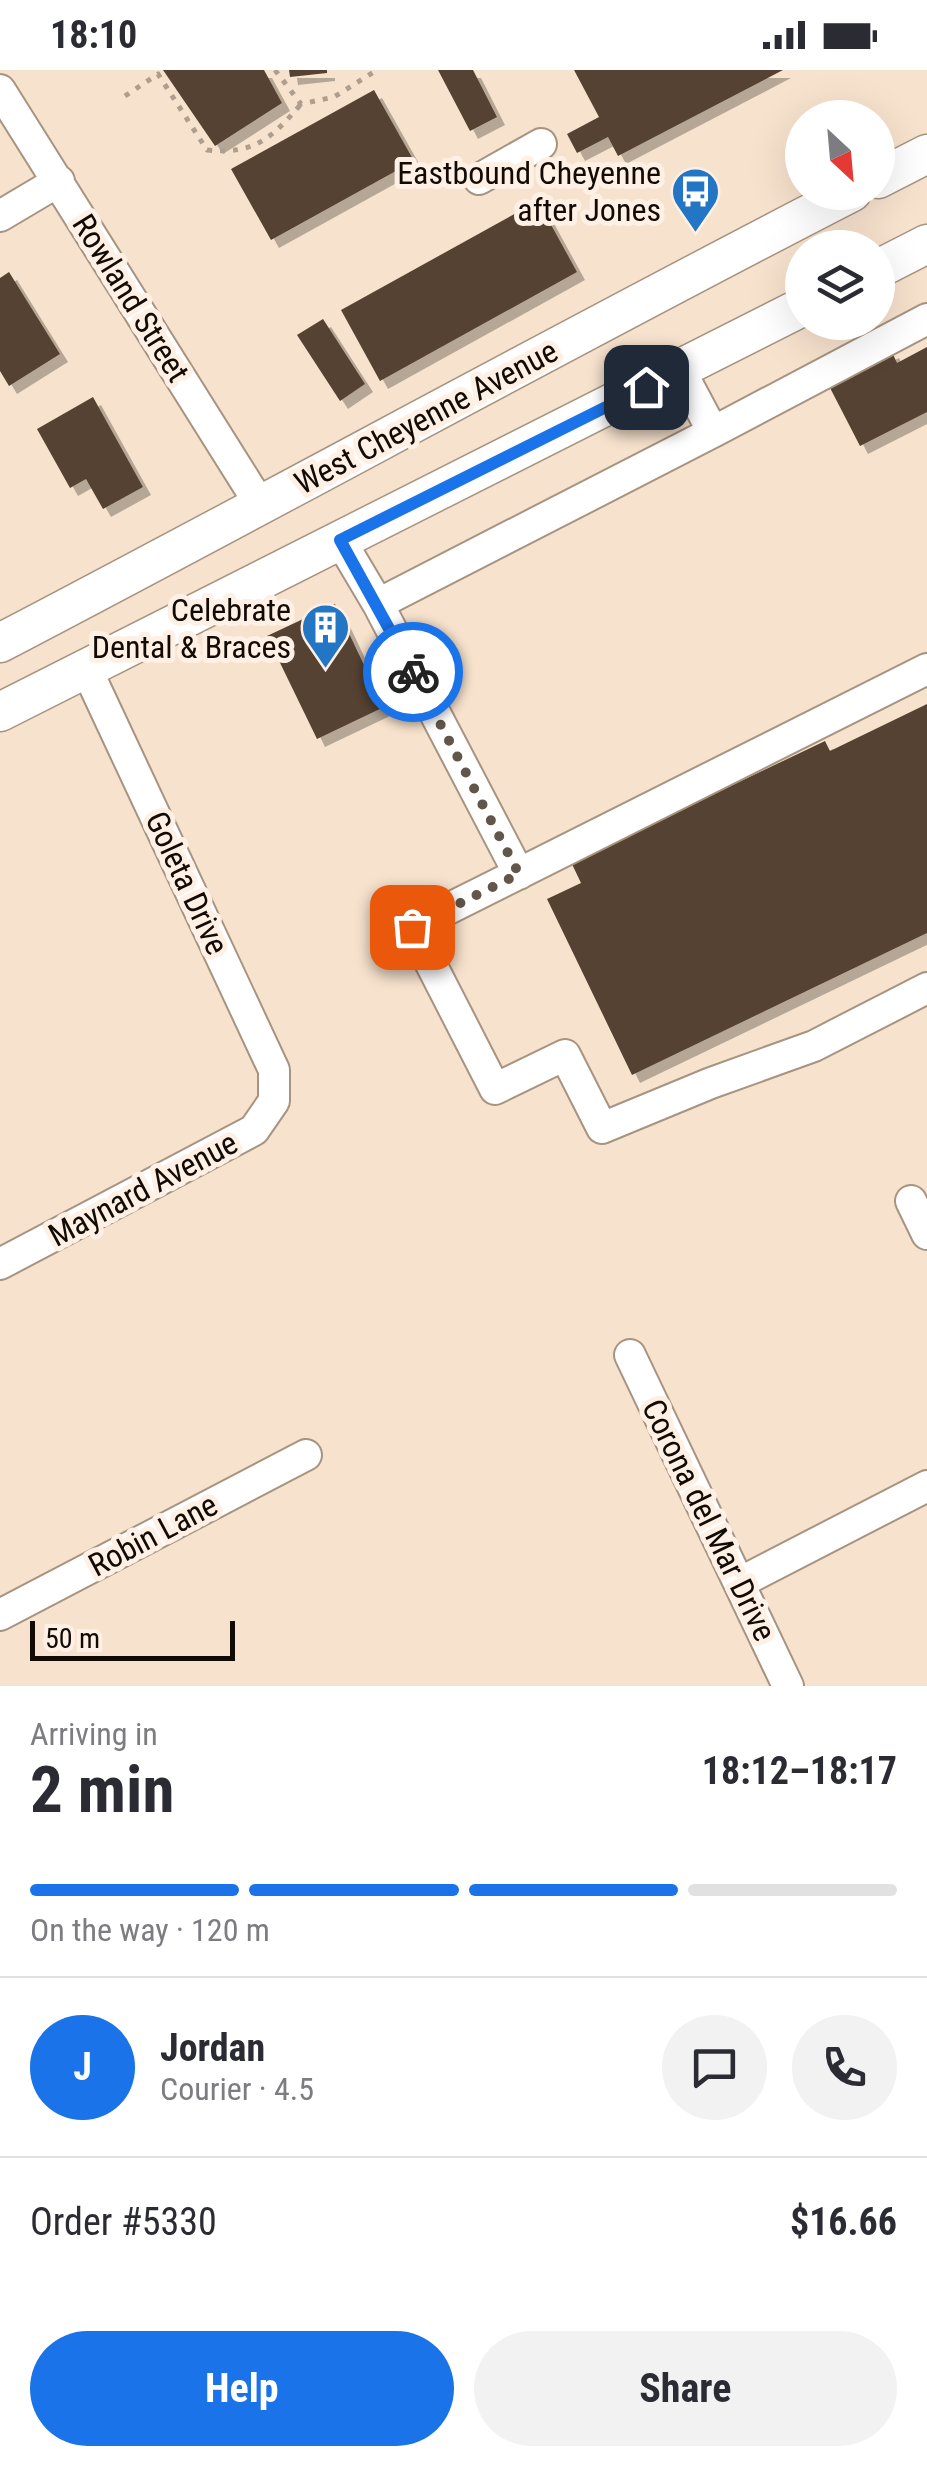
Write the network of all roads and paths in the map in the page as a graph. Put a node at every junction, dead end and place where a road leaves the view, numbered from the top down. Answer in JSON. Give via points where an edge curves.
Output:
{"nodes":[{"id":1,"x":275,"y":70,"type":"edge"},
{"id":2,"x":377,"y":70,"type":"edge"},
{"id":3,"x":157,"y":72,"type":"edge"},
{"id":4,"x":0,"y":90,"type":"edge"},
{"id":5,"x":125,"y":96,"type":"dead end"},
{"id":6,"x":301,"y":104,"type":"junction"},
{"id":7,"x":541,"y":144,"type":"dead end"},
{"id":8,"x":927,"y":154,"type":"edge"},
{"id":9,"x":895,"y":170,"type":"edge"},
{"id":10,"x":478,"y":178,"type":"dead end"},
{"id":11,"x":59,"y":181,"type":"junction"},
{"id":12,"x":817,"y":210,"type":"edge"},
{"id":13,"x":0,"y":216,"type":"edge"},
{"id":14,"x":927,"y":244,"type":"edge"},
{"id":15,"x":895,"y":260,"type":"edge"},
{"id":16,"x":785,"y":316,"type":"edge"},
{"id":17,"x":927,"y":319,"type":"edge"},
{"id":18,"x":680,"y":370,"type":"junction"},
{"id":19,"x":713,"y":432,"type":"junction"},
{"id":20,"x":261,"y":506,"type":"junction"},
{"id":21,"x":340,"y":540,"type":"junction"},
{"id":22,"x":378,"y":604,"type":"junction"},
{"id":23,"x":0,"y":642,"type":"edge"},
{"id":24,"x":86,"y":668,"type":"junction"},
{"id":25,"x":927,"y":668,"type":"edge"},
{"id":26,"x":0,"y":712,"type":"edge"},
{"id":27,"x":519,"y":874,"type":"junction"},
{"id":28,"x":927,"y":988,"type":"edge"},
{"id":29,"x":274,"y":1101,"type":"joint"},
{"id":30,"x":911,"y":1201,"type":"dead end"},
{"id":31,"x":927,"y":1234,"type":"edge"},
{"id":32,"x":0,"y":1264,"type":"edge"},
{"id":33,"x":630,"y":1355,"type":"dead end"},
{"id":34,"x":306,"y":1454,"type":"dead end"},
{"id":35,"x":927,"y":1486,"type":"edge"},
{"id":36,"x":739,"y":1583,"type":"junction"},
{"id":37,"x":0,"y":1615,"type":"edge"},
{"id":38,"x":788,"y":1686,"type":"edge"}],
"edges":[{"from":1,"to":6,"type":"path"},
{"from":2,"to":6,"type":"path","via":[[334,97]]},
{"from":3,"to":5,"type":"path"},
{"from":3,"to":6,"type":"path","via":[[207,150],[229,153],[269,139]]},
{"from":4,"to":11,"type":"street","name":"Rowland Street"},
{"from":7,"to":10,"type":"street"},
{"from":8,"to":9,"type":"main road"},
{"from":11,"to":13,"type":"street"},
{"from":11,"to":20,"type":"street","name":"Rowland Street"},
{"from":12,"to":20,"type":"main road","name":"West Cheyenne Avenue"},
{"from":14,"to":15,"type":"main road"},
{"from":16,"to":18,"type":"main road","name":"West Cheyenne Avenue"},
{"from":17,"to":19,"type":"street"},
{"from":18,"to":19,"type":"street"},
{"from":18,"to":21,"type":"main road","name":"West Cheyenne Avenue"},
{"from":19,"to":22,"type":"street"},
{"from":20,"to":23,"type":"main road","name":"West Cheyenne Avenue"},
{"from":21,"to":22,"type":"street"},
{"from":21,"to":24,"type":"main road","name":"West Cheyenne Avenue"},
{"from":22,"to":27,"type":"street"},
{"from":24,"to":26,"type":"main road","name":"West Cheyenne Avenue"},
{"from":24,"to":29,"type":"street","name":"Goleta Drive","via":[[274,1070]]},
{"from":25,"to":27,"type":"street"},
{"from":27,"to":28,"type":"street","via":[[412,927],[495,1090],[566,1054],[602,1128],[814,1046]]},
{"from":29,"to":32,"type":"street","name":"Maynard Avenue","via":[[254,1130]]},
{"from":30,"to":31,"type":"street"},
{"from":33,"to":36,"type":"street","name":"Corona del Mar Drive"},
{"from":34,"to":37,"type":"street","name":"Robin Lane"},
{"from":35,"to":36,"type":"street"},
{"from":36,"to":38,"type":"street","name":"Corona del Mar Drive"}]}
